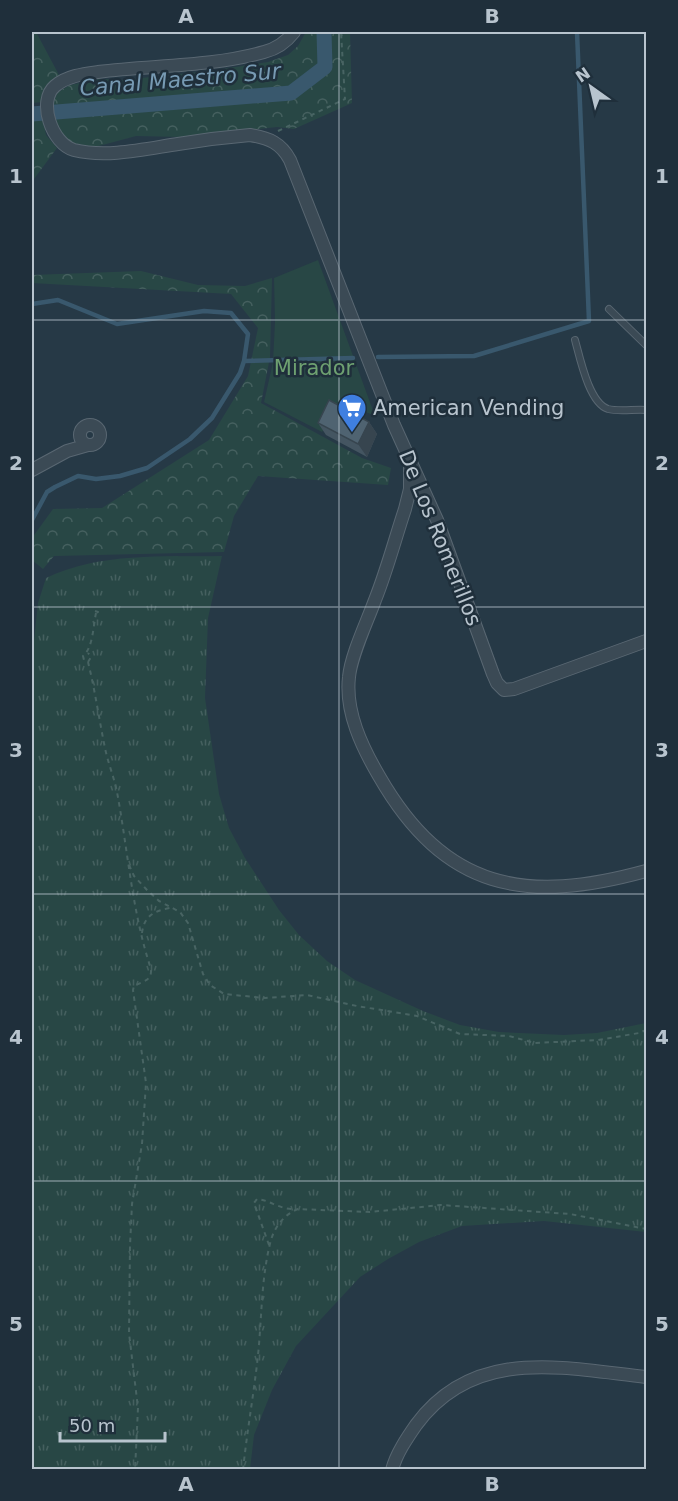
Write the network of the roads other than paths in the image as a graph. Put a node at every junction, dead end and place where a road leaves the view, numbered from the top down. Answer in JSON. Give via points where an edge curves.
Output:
{"nodes":[{"id":1,"x":294,"y":32,"type":"edge"},
{"id":2,"x":609,"y":309,"type":"dead end"},
{"id":3,"x":575,"y":340,"type":"dead end"},
{"id":4,"x":646,"y":345,"type":"edge"},
{"id":5,"x":646,"y":410,"type":"edge"},
{"id":6,"x":80,"y":433,"type":"junction"},
{"id":7,"x":88,"y":445,"type":"junction"},
{"id":8,"x":67,"y":451,"type":"junction"},
{"id":9,"x":409,"y":460,"type":"junction"},
{"id":10,"x":32,"y":470,"type":"edge"},
{"id":11,"x":646,"y":641,"type":"edge"},
{"id":12,"x":646,"y":871,"type":"edge"},
{"id":13,"x":646,"y":1377,"type":"edge"},
{"id":14,"x":392,"y":1470,"type":"edge"}],
"edges":[{"from":1,"to":9,"type":"street","name":"De Los Romerillos","via":[[265,52],[71,77],[49,94],[50,124],[65,146],[74,150],[96,152],[130,143],[175,144],[250,135],[279,145],[296,176]]},
{"from":2,"to":4,"type":"lane"},
{"from":3,"to":5,"type":"lane","via":[[597,401],[607,408]]},
{"from":6,"to":7,"type":"street","via":[[81,440]]},
{"from":6,"to":7,"type":"street","via":[[87,425],[99,429],[99,441]]},
{"from":6,"to":8,"type":"street"},
{"from":7,"to":8,"type":"street"},
{"from":8,"to":10,"type":"street"},
{"from":9,"to":11,"type":"street","name":"De Los Romerillos","via":[[437,520],[493,674],[504,690]]},
{"from":9,"to":12,"type":"street","via":[[410,489],[405,509],[349,677],[350,704],[368,758],[399,810],[438,850],[465,868],[498,881],[551,888],[587,885]]},
{"from":13,"to":14,"type":"street","via":[[528,1367],[503,1369],[474,1378],[425,1413],[406,1439]]}]}
